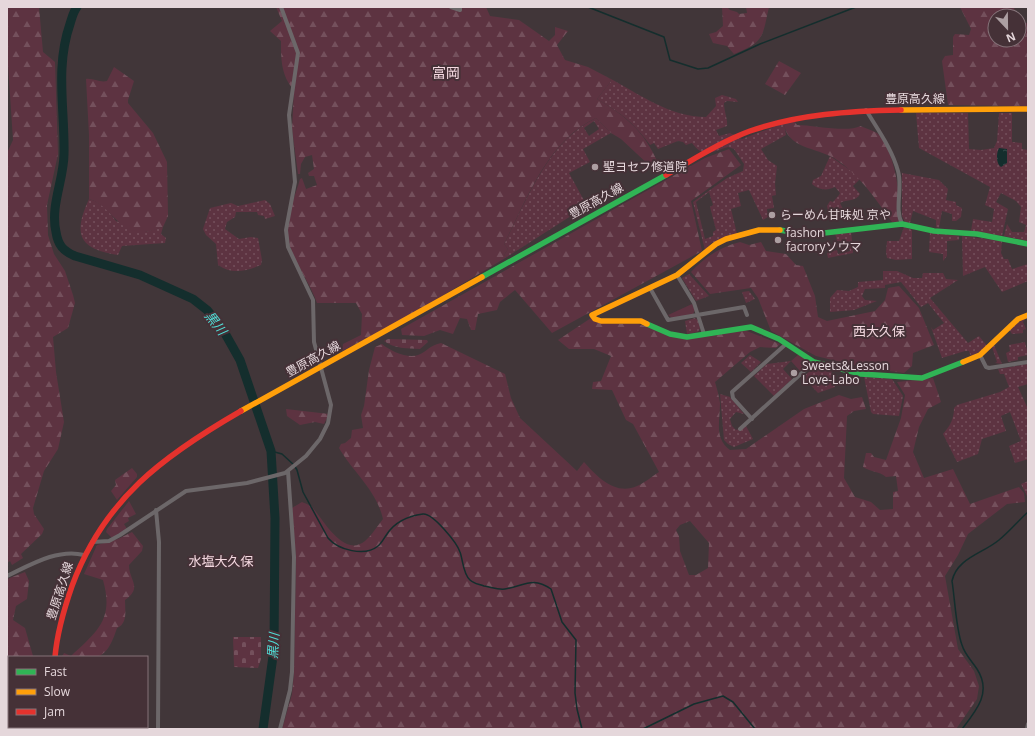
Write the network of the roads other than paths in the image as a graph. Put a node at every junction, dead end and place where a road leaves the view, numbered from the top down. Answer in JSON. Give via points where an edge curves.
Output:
{"nodes":[{"id":1,"x":281,"y":7,"type":"edge"},
{"id":2,"x":451,"y":7,"type":"edge"},
{"id":3,"x":460,"y":7,"type":"edge"},
{"id":4,"x":1028,"y":109,"type":"edge"},
{"id":5,"x":866,"y":110,"type":"junction"},
{"id":6,"x":902,"y":224,"type":"junction"},
{"id":7,"x":1028,"y":244,"type":"edge"},
{"id":8,"x":677,"y":275,"type":"junction"},
{"id":9,"x":650,"y":288,"type":"junction"},
{"id":10,"x":747,"y":314,"type":"dead end"},
{"id":11,"x":699,"y":315,"type":"junction"},
{"id":12,"x":1028,"y":315,"type":"edge"},
{"id":13,"x":704,"y":334,"type":"junction"},
{"id":14,"x":786,"y":344,"type":"junction"},
{"id":15,"x":980,"y":355,"type":"junction"},
{"id":16,"x":814,"y":362,"type":"junction"},
{"id":17,"x":1028,"y":362,"type":"edge"},
{"id":18,"x":320,"y":368,"type":"junction"},
{"id":19,"x":752,"y":419,"type":"junction"},
{"id":20,"x":740,"y":429,"type":"dead end"},
{"id":21,"x":287,"y":472,"type":"junction"},
{"id":22,"x":156,"y":510,"type":"junction"},
{"id":23,"x":92,"y":542,"type":"junction"},
{"id":24,"x":84,"y":555,"type":"junction"},
{"id":25,"x":7,"y":576,"type":"edge"},
{"id":26,"x":55,"y":656,"type":"edge"},
{"id":27,"x":1028,"y":724,"type":"edge"},
{"id":28,"x":158,"y":729,"type":"edge"},
{"id":29,"x":280,"y":729,"type":"edge"},
{"id":30,"x":1027,"y":729,"type":"edge"}],
"edges":[{"from":1,"to":18,"type":"street","via":[[298,53],[289,115],[295,182],[286,222],[286,238],[313,300],[312,333]]},
{"from":2,"to":3,"type":"street","via":[[460,10]]},
{"from":4,"to":5,"type":"main road","name":"豊原高久線"},
{"from":5,"to":6,"type":"street","via":[[887,143],[898,171],[899,215]]},
{"from":5,"to":18,"type":"main road","name":"豊原高久線","via":[[782,120],[743,134]]},
{"from":6,"to":7,"type":"main road"},
{"from":6,"to":8,"type":"main road","via":[[864,226],[808,235],[775,229],[759,230],[716,244]]},
{"from":8,"to":9,"type":"main road"},
{"from":8,"to":11,"type":"street"},
{"from":9,"to":11,"type":"street","via":[[668,320]]},
{"from":9,"to":13,"type":"main road","via":[[592,315],[601,321],[640,321],[675,335],[687,337]]},
{"from":10,"to":11,"type":"street","via":[[744,307]]},
{"from":11,"to":13,"type":"street"},
{"from":12,"to":15,"type":"main road","via":[[1013,323]]},
{"from":13,"to":14,"type":"main road","via":[[750,327]]},
{"from":14,"to":16,"type":"main road"},
{"from":14,"to":19,"type":"street","via":[[732,392],[732,398]]},
{"from":15,"to":16,"type":"main road","via":[[918,378],[861,374]]},
{"from":15,"to":17,"type":"street","via":[[989,368]]},
{"from":16,"to":19,"type":"street"},
{"from":18,"to":21,"type":"street","via":[[331,413],[314,448]]},
{"from":18,"to":23,"type":"main road","name":"豊原高久線","via":[[175,451],[147,474],[111,513]]},
{"from":19,"to":20,"type":"street"},
{"from":21,"to":22,"type":"street","via":[[258,480],[186,491]]},
{"from":21,"to":29,"type":"street","via":[[294,557],[292,672]]},
{"from":22,"to":23,"type":"street","via":[[109,541]]},
{"from":22,"to":28,"type":"street"},
{"from":23,"to":24,"type":"main road","name":"豊原高久線"},
{"from":24,"to":25,"type":"street","via":[[73,554],[44,559]]},
{"from":24,"to":26,"type":"main road","name":"豊原高久線","via":[[71,586],[59,629]]},
{"from":27,"to":30,"type":"street"}]}
